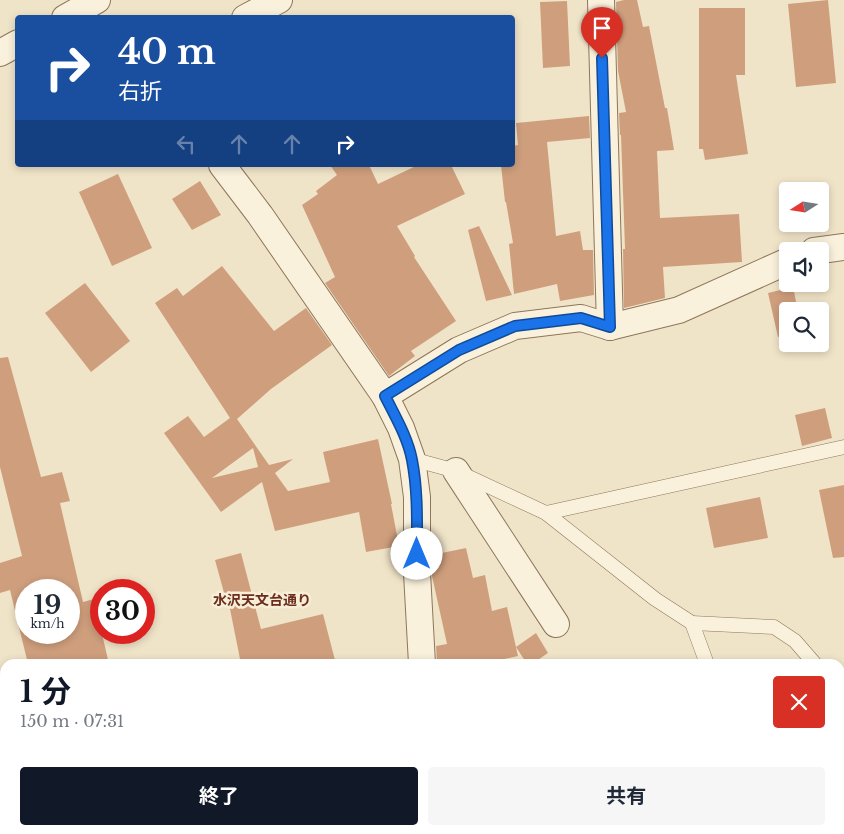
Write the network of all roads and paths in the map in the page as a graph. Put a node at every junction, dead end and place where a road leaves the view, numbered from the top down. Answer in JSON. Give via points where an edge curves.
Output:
{"nodes":[{"id":1,"x":97,"y":0,"type":"edge"},
{"id":2,"x":279,"y":0,"type":"edge"},
{"id":3,"x":600,"y":0,"type":"edge"},
{"id":4,"x":70,"y":15,"type":"edge"},
{"id":5,"x":109,"y":15,"type":"edge"},
{"id":6,"x":251,"y":15,"type":"edge"},
{"id":7,"x":15,"y":45,"type":"edge"},
{"id":8,"x":0,"y":53,"type":"edge"},
{"id":9,"x":224,"y":167,"type":"edge"},
{"id":10,"x":844,"y":247,"type":"edge"},
{"id":11,"x":829,"y":249,"type":"edge"},
{"id":12,"x":779,"y":265,"type":"edge"},
{"id":13,"x":610,"y":327,"type":"junction"},
{"id":14,"x":385,"y":396,"type":"junction"},
{"id":15,"x":844,"y":447,"type":"edge"},
{"id":16,"x":412,"y":459,"type":"junction"},
{"id":17,"x":456,"y":471,"type":"junction"},
{"id":18,"x":546,"y":514,"type":"junction"},
{"id":19,"x":692,"y":623,"type":"junction"},
{"id":20,"x":556,"y":624,"type":"dead end"},
{"id":21,"x":422,"y":659,"type":"edge"},
{"id":22,"x":705,"y":659,"type":"edge"},
{"id":23,"x":811,"y":659,"type":"edge"}],
"edges":[{"from":1,"to":4,"type":"street"},
{"from":1,"to":5,"type":"street"},
{"from":2,"to":6,"type":"street"},
{"from":3,"to":13,"type":"street"},
{"from":7,"to":8,"type":"street"},
{"from":9,"to":14,"type":"street","via":[[260,214]]},
{"from":10,"to":11,"type":"street"},
{"from":12,"to":13,"type":"street","via":[[679,310]]},
{"from":13,"to":14,"type":"street","via":[[581,318],[515,326],[459,350]]},
{"from":14,"to":16,"type":"street"},
{"from":15,"to":18,"type":"lane"},
{"from":16,"to":17,"type":"lane"},
{"from":16,"to":21,"type":"street","via":[[417,497]]},
{"from":17,"to":18,"type":"lane"},
{"from":17,"to":20,"type":"street"},
{"from":18,"to":19,"type":"lane"},
{"from":19,"to":22,"type":"lane"},
{"from":19,"to":23,"type":"lane","via":[[774,627],[795,640]]}]}
